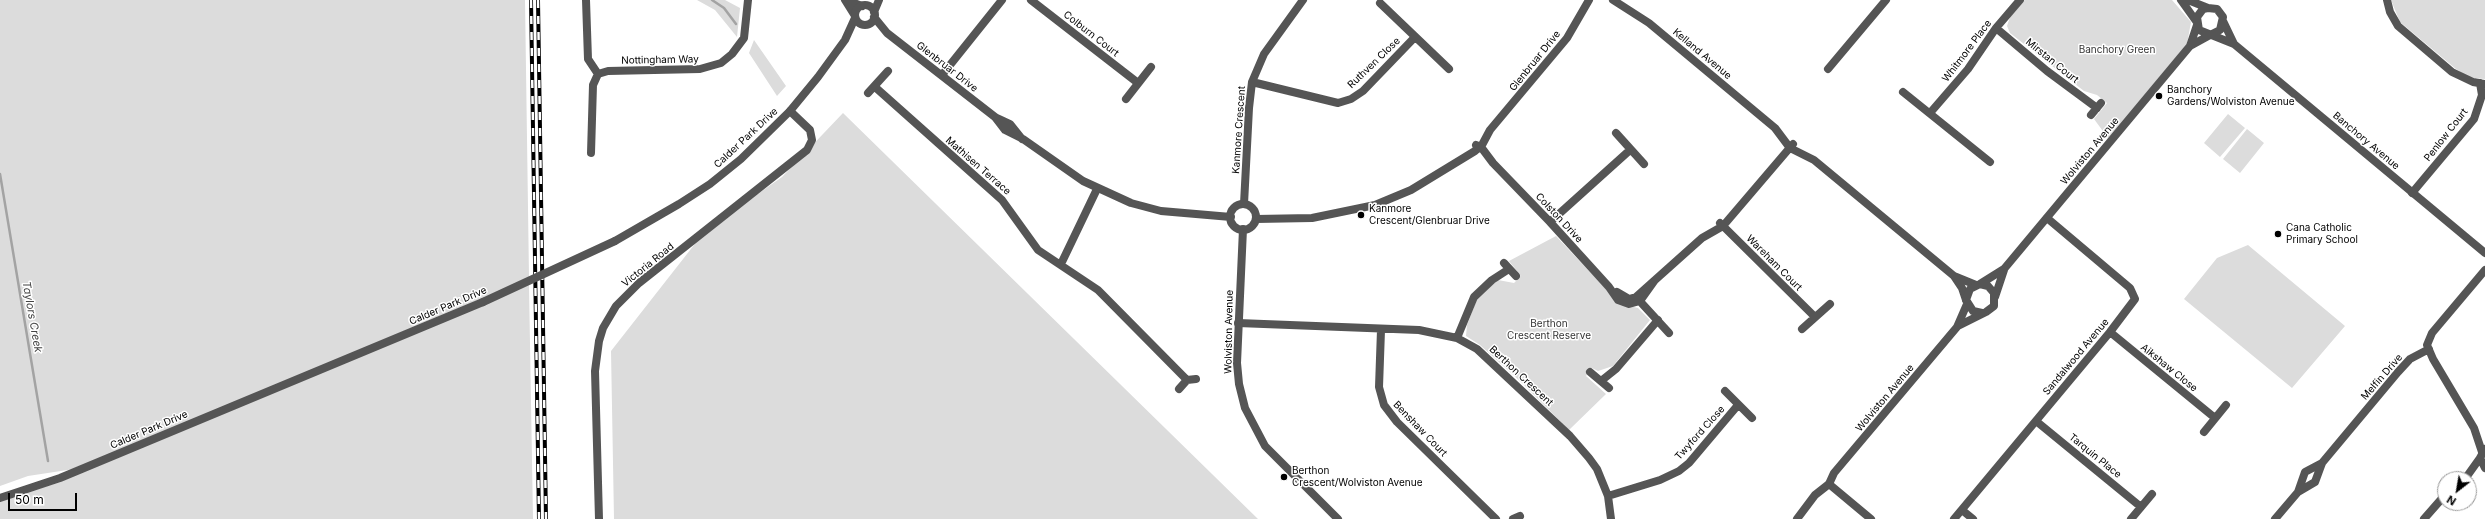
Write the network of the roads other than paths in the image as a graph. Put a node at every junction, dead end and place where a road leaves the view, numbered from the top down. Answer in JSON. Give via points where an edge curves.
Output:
{"nodes":[{"id":1,"x":586,"y":0,"type":"edge"},
{"id":2,"x":748,"y":0,"type":"edge"},
{"id":3,"x":846,"y":0,"type":"edge"},
{"id":4,"x":872,"y":0,"type":"edge"},
{"id":5,"x":879,"y":0,"type":"edge"},
{"id":6,"x":1002,"y":0,"type":"edge"},
{"id":7,"x":1031,"y":0,"type":"edge"},
{"id":8,"x":1303,"y":0,"type":"edge"},
{"id":9,"x":1589,"y":0,"type":"edge"},
{"id":10,"x":1613,"y":0,"type":"edge"},
{"id":11,"x":1886,"y":0,"type":"edge"},
{"id":12,"x":2020,"y":0,"type":"edge"},
{"id":13,"x":2181,"y":0,"type":"edge"},
{"id":14,"x":2188,"y":0,"type":"edge"},
{"id":15,"x":2387,"y":0,"type":"edge"},
{"id":16,"x":1380,"y":3,"type":"dead end"},
{"id":17,"x":864,"y":6,"type":"junction"},
{"id":18,"x":2208,"y":8,"type":"junction"},
{"id":19,"x":874,"y":14,"type":"junction"},
{"id":20,"x":855,"y":17,"type":"junction"},
{"id":21,"x":2223,"y":21,"type":"junction"},
{"id":22,"x":2197,"y":23,"type":"junction"},
{"id":23,"x":865,"y":25,"type":"junction"},
{"id":24,"x":1996,"y":28,"type":"junction"},
{"id":25,"x":887,"y":33,"type":"junction"},
{"id":26,"x":2211,"y":34,"type":"junction"},
{"id":27,"x":1415,"y":36,"type":"junction"},
{"id":28,"x":845,"y":40,"type":"junction"},
{"id":29,"x":2234,"y":44,"type":"junction"},
{"id":30,"x":2190,"y":46,"type":"junction"},
{"id":31,"x":1151,"y":67,"type":"dead end"},
{"id":32,"x":1449,"y":69,"type":"dead end"},
{"id":33,"x":1828,"y":69,"type":"dead end"},
{"id":34,"x":888,"y":71,"type":"dead end"},
{"id":35,"x":598,"y":74,"type":"junction"},
{"id":36,"x":942,"y":75,"type":"junction"},
{"id":37,"x":1252,"y":82,"type":"junction"},
{"id":38,"x":2482,"y":83,"type":"edge"},
{"id":39,"x":1138,"y":84,"type":"junction"},
{"id":40,"x":875,"y":87,"type":"junction"},
{"id":41,"x":1903,"y":92,"type":"dead end"},
{"id":42,"x":868,"y":93,"type":"dead end"},
{"id":43,"x":1126,"y":99,"type":"dead end"},
{"id":44,"x":790,"y":111,"type":"junction"},
{"id":45,"x":1930,"y":113,"type":"junction"},
{"id":46,"x":2090,"y":115,"type":"dead end"},
{"id":47,"x":1616,"y":133,"type":"dead end"},
{"id":48,"x":1791,"y":146,"type":"junction"},
{"id":49,"x":1478,"y":147,"type":"junction"},
{"id":50,"x":1630,"y":150,"type":"junction"},
{"id":51,"x":591,"y":153,"type":"dead end"},
{"id":52,"x":1990,"y":162,"type":"dead end"},
{"id":53,"x":1644,"y":164,"type":"dead end"},
{"id":54,"x":1097,"y":189,"type":"junction"},
{"id":55,"x":2412,"y":193,"type":"junction"},
{"id":56,"x":1244,"y":204,"type":"junction"},
{"id":57,"x":1231,"y":217,"type":"junction"},
{"id":58,"x":2047,"y":218,"type":"junction"},
{"id":59,"x":1256,"y":219,"type":"junction"},
{"id":60,"x":1550,"y":222,"type":"junction"},
{"id":61,"x":1721,"y":224,"type":"junction"},
{"id":62,"x":1243,"y":229,"type":"junction"},
{"id":63,"x":2485,"y":253,"type":"edge"},
{"id":64,"x":1061,"y":264,"type":"junction"},
{"id":65,"x":2004,"y":270,"type":"junction"},
{"id":66,"x":2485,"y":270,"type":"edge"},
{"id":67,"x":1516,"y":276,"type":"dead end"},
{"id":68,"x":1954,"y":276,"type":"junction"},
{"id":69,"x":1978,"y":284,"type":"junction"},
{"id":70,"x":1995,"y":297,"type":"junction"},
{"id":71,"x":1638,"y":299,"type":"junction"},
{"id":72,"x":1966,"y":302,"type":"junction"},
{"id":73,"x":1830,"y":304,"type":"dead end"},
{"id":74,"x":1982,"y":314,"type":"junction"},
{"id":75,"x":1815,"y":317,"type":"junction"},
{"id":76,"x":1658,"y":320,"type":"junction"},
{"id":77,"x":1238,"y":323,"type":"junction"},
{"id":78,"x":1957,"y":326,"type":"junction"},
{"id":79,"x":1802,"y":329,"type":"dead end"},
{"id":80,"x":1381,"y":330,"type":"junction"},
{"id":81,"x":2110,"y":332,"type":"junction"},
{"id":82,"x":1669,"y":333,"type":"dead end"},
{"id":83,"x":1457,"y":338,"type":"junction"},
{"id":84,"x":2429,"y":349,"type":"junction"},
{"id":85,"x":1590,"y":372,"type":"dead end"},
{"id":86,"x":1196,"y":379,"type":"dead end"},
{"id":87,"x":1187,"y":380,"type":"junction"},
{"id":88,"x":1601,"y":381,"type":"junction"},
{"id":89,"x":1609,"y":388,"type":"dead end"},
{"id":90,"x":1179,"y":389,"type":"dead end"},
{"id":91,"x":1725,"y":390,"type":"dead end"},
{"id":92,"x":1738,"y":405,"type":"junction"},
{"id":93,"x":2226,"y":405,"type":"dead end"},
{"id":94,"x":1752,"y":418,"type":"dead end"},
{"id":95,"x":2215,"y":418,"type":"junction"},
{"id":96,"x":2036,"y":421,"type":"junction"},
{"id":97,"x":2474,"y":428,"type":"junction"},
{"id":98,"x":2204,"y":432,"type":"dead end"},
{"id":99,"x":2485,"y":439,"type":"edge"},
{"id":100,"x":2482,"y":453,"type":"edge"},
{"id":101,"x":2322,"y":463,"type":"junction"},
{"id":102,"x":2485,"y":469,"type":"edge"},
{"id":103,"x":2470,"y":471,"type":"edge"},
{"id":104,"x":1831,"y":485,"type":"junction"},
{"id":105,"x":2298,"y":492,"type":"junction"},
{"id":106,"x":2152,"y":494,"type":"dead end"},
{"id":107,"x":1608,"y":496,"type":"junction"},
{"id":108,"x":0,"y":498,"type":"edge"},
{"id":109,"x":2437,"y":504,"type":"edge"},
{"id":110,"x":2141,"y":507,"type":"junction"},
{"id":111,"x":1962,"y":510,"type":"junction"},
{"id":112,"x":599,"y":519,"type":"edge"},
{"id":113,"x":1338,"y":519,"type":"edge"},
{"id":114,"x":1496,"y":519,"type":"edge"},
{"id":115,"x":1611,"y":519,"type":"edge"},
{"id":116,"x":1798,"y":519,"type":"edge"},
{"id":117,"x":1872,"y":519,"type":"edge"},
{"id":118,"x":1954,"y":519,"type":"edge"},
{"id":119,"x":1973,"y":519,"type":"edge"},
{"id":120,"x":2131,"y":519,"type":"edge"},
{"id":121,"x":2275,"y":519,"type":"edge"},
{"id":122,"x":2424,"y":519,"type":"edge"}],
"edges":[{"from":1,"to":35,"type":"street","via":[[588,59]]},
{"from":2,"to":35,"type":"street","name":"Nottingham Way","via":[[744,38],[732,54],[721,63],[700,69],[608,71]]},
{"from":3,"to":17,"type":"street"},
{"from":3,"to":20,"type":"street"},
{"from":4,"to":17,"type":"street"},
{"from":5,"to":19,"type":"street"},
{"from":6,"to":36,"type":"street"},
{"from":7,"to":39,"type":"street","name":"Colburn Court"},
{"from":8,"to":37,"type":"street","name":"Kanmore Crescent","via":[[1264,54]]},
{"from":9,"to":49,"type":"street","name":"Glenbruar Drive","via":[[1567,38],[1490,130],[1484,132]]},
{"from":10,"to":48,"type":"street","name":"Kelland Avenue","via":[[1649,23],[1775,128],[1787,134]]},
{"from":11,"to":33,"type":"street"},
{"from":12,"to":24,"type":"street","name":"Whitmore Place"},
{"from":13,"to":22,"type":"street"},
{"from":14,"to":18,"type":"street"},
{"from":15,"to":38,"type":"street","name":"Penlow Court","via":[[2398,26],[2452,72],[2461,78]]},
{"from":16,"to":27,"type":"street","name":"Ruthven Close"},
{"from":17,"to":19,"type":"street"},
{"from":17,"to":20,"type":"street","via":[[857,10]]},
{"from":18,"to":21,"type":"street","via":[[2217,9]]},
{"from":18,"to":22,"type":"street","via":[[2199,13]]},
{"from":19,"to":23,"type":"street","via":[[872,22]]},
{"from":19,"to":25,"type":"street","name":"Glenbruar Drive"},
{"from":20,"to":23,"type":"street"},
{"from":20,"to":28,"type":"street","name":"Calder Park Drive"},
{"from":21,"to":26,"type":"street","via":[[2220,30]]},
{"from":21,"to":29,"type":"street","name":"Banchory Avenue"},
{"from":22,"to":26,"type":"street","via":[[2203,33]]},
{"from":22,"to":30,"type":"street","name":"Wolviston Avenue"},
{"from":23,"to":25,"type":"street","name":"Glenbruar Drive"},
{"from":23,"to":28,"type":"street","name":"Calder Park Drive"},
{"from":24,"to":45,"type":"street","name":"Whitmore Place","via":[[1968,69]]},
{"from":24,"to":46,"type":"street","name":"Mirstan Court","via":[[2047,71],[2099,106]]},
{"from":25,"to":36,"type":"street","name":"Glenbruar Drive"},
{"from":26,"to":29,"type":"street","name":"Banchory Avenue"},
{"from":26,"to":30,"type":"street","name":"Wolviston Avenue"},
{"from":27,"to":32,"type":"street","name":"Ruthven Close"},
{"from":27,"to":37,"type":"street","name":"Ruthven Close","via":[[1363,91],[1351,99],[1338,103]]},
{"from":28,"to":44,"type":"street","name":"Calder Park Drive"},
{"from":29,"to":55,"type":"street","name":"Banchory Avenue"},
{"from":30,"to":58,"type":"street","name":"Wolviston Avenue"},
{"from":31,"to":39,"type":"street"},
{"from":34,"to":40,"type":"street"},
{"from":35,"to":51,"type":"street","via":[[593,85]]},
{"from":36,"to":54,"type":"street","name":"Glenbruar Drive","via":[[994,117],[1010,124],[1022,139],[1057,166]]},
{"from":37,"to":56,"type":"street","name":"Kanmore Crescent","via":[[1248,108]]},
{"from":38,"to":55,"type":"street","name":"Penlow Court","via":[[2482,96],[2474,119]]},
{"from":39,"to":43,"type":"street"},
{"from":40,"to":42,"type":"street"},
{"from":40,"to":64,"type":"street","name":"Mathisen Terrace","via":[[1002,200],[1035,246]]},
{"from":41,"to":45,"type":"street"},
{"from":44,"to":108,"type":"street","name":"Calder Park Drive","bridge":true,"via":[[742,159],[710,184],[615,241],[483,302],[60,478]]},
{"from":44,"to":112,"type":"street","name":"Victoria Road","via":[[810,130],[812,140],[807,150],[638,283],[616,306],[603,328],[595,371]]},
{"from":45,"to":52,"type":"street"},
{"from":47,"to":50,"type":"street"},
{"from":48,"to":61,"type":"street","via":[[1738,206],[1730,209]]},
{"from":48,"to":68,"type":"street","name":"Kelland Avenue","via":[[1803,148],[1814,160]]},
{"from":49,"to":59,"type":"street","name":"Glenbruar Drive","via":[[1464,151],[1454,163],[1411,190],[1375,205],[1312,218]]},
{"from":49,"to":60,"type":"street","name":"Colston Drive"},
{"from":50,"to":53,"type":"street"},
{"from":50,"to":60,"type":"street"},
{"from":54,"to":57,"type":"street","name":"Glenbruar Drive","via":[[1131,203],[1161,211]]},
{"from":54,"to":64,"type":"street"},
{"from":55,"to":63,"type":"street","name":"Banchory Avenue"},
{"from":56,"to":57,"type":"street","via":[[1236,206]]},
{"from":56,"to":59,"type":"street","via":[[1255,210]]},
{"from":57,"to":62,"type":"street","via":[[1236,227]]},
{"from":58,"to":65,"type":"street","name":"Wolviston Avenue"},
{"from":58,"to":81,"type":"street","name":"Sandalwood Avenue","via":[[2133,291],[2133,304]]},
{"from":59,"to":62,"type":"street","via":[[1253,225]]},
{"from":60,"to":71,"type":"street","name":"Colston Drive","via":[[1609,287],[1622,297]]},
{"from":61,"to":71,"type":"street","via":[[1705,231],[1702,238],[1655,280]]},
{"from":61,"to":75,"type":"street","name":"Wareham Court"},
{"from":62,"to":77,"type":"street","name":"Wolviston Avenue"},
{"from":64,"to":87,"type":"street","name":"Mathisen Terrace","via":[[1106,297]]},
{"from":65,"to":69,"type":"street","name":"Wolviston Avenue"},
{"from":65,"to":70,"type":"street","name":"Wolviston Avenue"},
{"from":66,"to":84,"type":"street","via":[[2432,333],[2428,341]]},
{"from":67,"to":83,"type":"street","via":[[1507,266],[1474,297]]},
{"from":68,"to":69,"type":"street","name":"Kelland Avenue"},
{"from":68,"to":72,"type":"street","name":"Kelland Avenue","via":[[1962,288]]},
{"from":69,"to":70,"type":"street","via":[[1992,289]]},
{"from":69,"to":72,"type":"street","via":[[1970,289]]},
{"from":70,"to":74,"type":"street","via":[[1994,306]]},
{"from":71,"to":76,"type":"street"},
{"from":72,"to":74,"type":"street","via":[[1972,311]]},
{"from":72,"to":78,"type":"street","name":"Wolviston Avenue"},
{"from":73,"to":75,"type":"street"},
{"from":74,"to":78,"type":"street","name":"Wolviston Avenue"},
{"from":75,"to":79,"type":"street"},
{"from":76,"to":82,"type":"street"},
{"from":76,"to":88,"type":"street","via":[[1616,369]]},
{"from":77,"to":80,"type":"street","name":"Berthon Crescent"},
{"from":77,"to":113,"type":"street","name":"Wolviston Avenue","via":[[1239,384],[1253,427],[1271,452]]},
{"from":78,"to":104,"type":"street","name":"Wolviston Avenue","via":[[1834,473]]},
{"from":80,"to":83,"type":"street","name":"Berthon Crescent","via":[[1419,330]]},
{"from":80,"to":114,"type":"street","name":"Benshaw Court","via":[[1379,387],[1384,405],[1397,422]]},
{"from":81,"to":95,"type":"street","name":"Aikshaw Close"},
{"from":81,"to":96,"type":"street","name":"Sandalwood Avenue"},
{"from":83,"to":107,"type":"street","name":"Berthon Crescent","via":[[1491,360],[1570,436],[1597,469]]},
{"from":84,"to":97,"type":"street"},
{"from":84,"to":101,"type":"street","name":"Melfin Drive","via":[[2410,359]]},
{"from":85,"to":88,"type":"street"},
{"from":86,"to":87,"type":"street"},
{"from":87,"to":90,"type":"street"},
{"from":88,"to":89,"type":"street"},
{"from":91,"to":92,"type":"street","name":"Twyford Close"},
{"from":92,"to":94,"type":"street","name":"Twyford Close"},
{"from":92,"to":107,"type":"street","name":"Twyford Close","via":[[1689,463],[1679,471],[1660,480]]},
{"from":93,"to":95,"type":"street"},
{"from":95,"to":98,"type":"street"},
{"from":96,"to":110,"type":"street","name":"Tarquin Place"},
{"from":96,"to":111,"type":"street","name":"Sandalwood Avenue"},
{"from":97,"to":99,"type":"street"},
{"from":97,"to":100,"type":"street"},
{"from":100,"to":102,"type":"street"},
{"from":100,"to":103,"type":"street"},
{"from":101,"to":105,"type":"street","name":"Melfin Drive","via":[[2315,482]]},
{"from":101,"to":105,"type":"street","name":"Melfin Drive","via":[[2304,472]]},
{"from":104,"to":116,"type":"street","name":"Wolviston Avenue","via":[[1819,490]]},
{"from":104,"to":117,"type":"street"},
{"from":105,"to":121,"type":"street","name":"Melfin Drive"},
{"from":106,"to":110,"type":"street"},
{"from":107,"to":115,"type":"street","name":"Berthon Crescent"},
{"from":109,"to":122,"type":"street"},
{"from":110,"to":120,"type":"street"},
{"from":111,"to":118,"type":"street","name":"Sandalwood Avenue"},
{"from":111,"to":119,"type":"street"}]}
